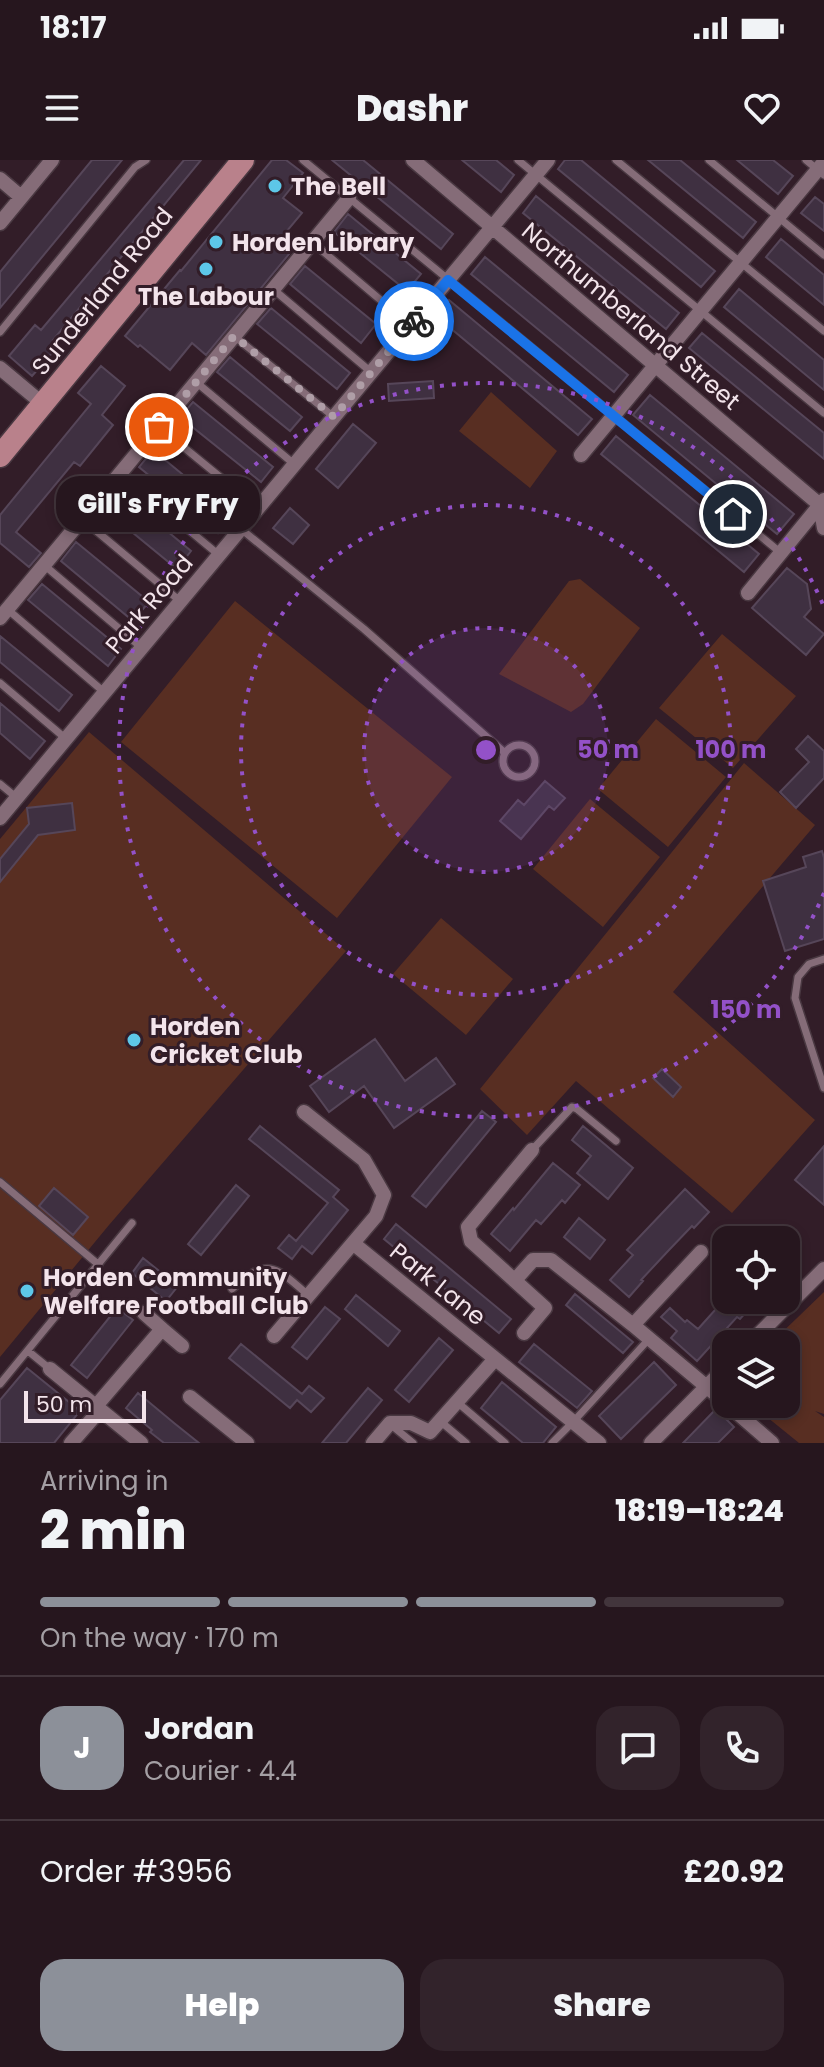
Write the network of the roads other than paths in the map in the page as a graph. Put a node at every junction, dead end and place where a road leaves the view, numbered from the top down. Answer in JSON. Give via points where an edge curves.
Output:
{"nodes":[{"id":1,"x":52,"y":160,"type":"edge"},
{"id":2,"x":146,"y":160,"type":"edge"},
{"id":3,"x":243,"y":160,"type":"edge"},
{"id":4,"x":303,"y":160,"type":"edge"},
{"id":5,"x":413,"y":160,"type":"edge"},
{"id":6,"x":518,"y":160,"type":"edge"},
{"id":7,"x":548,"y":160,"type":"edge"},
{"id":8,"x":616,"y":160,"type":"edge"},
{"id":9,"x":709,"y":160,"type":"edge"},
{"id":10,"x":818,"y":167,"type":"edge"},
{"id":11,"x":536,"y":174,"type":"junction"},
{"id":12,"x":0,"y":179,"type":"edge"},
{"id":13,"x":21,"y":197,"type":"junction"},
{"id":14,"x":349,"y":198,"type":"junction"},
{"id":15,"x":778,"y":217,"type":"junction"},
{"id":16,"x":0,"y":223,"type":"edge"},
{"id":17,"x":492,"y":227,"type":"junction"},
{"id":18,"x":312,"y":242,"type":"junction"},
{"id":19,"x":824,"y":255,"type":"edge"},
{"id":20,"x":741,"y":262,"type":"junction"},
{"id":21,"x":448,"y":280,"type":"junction"},
{"id":22,"x":273,"y":289,"type":"junction"},
{"id":23,"x":701,"y":311,"type":"junction"},
{"id":24,"x":410,"y":325,"type":"junction"},
{"id":25,"x":824,"y":331,"type":"edge"},
{"id":26,"x":0,"y":332,"type":"edge"},
{"id":27,"x":234,"y":336,"type":"junction"},
{"id":28,"x":655,"y":365,"type":"junction"},
{"id":29,"x":0,"y":368,"type":"edge"},
{"id":30,"x":371,"y":372,"type":"junction"},
{"id":31,"x":196,"y":382,"type":"junction"},
{"id":32,"x":43,"y":404,"type":"junction"},
{"id":33,"x":824,"y":413,"type":"edge"},
{"id":34,"x":613,"y":416,"type":"junction"},
{"id":35,"x":334,"y":417,"type":"junction"},
{"id":36,"x":159,"y":427,"type":"junction"},
{"id":37,"x":581,"y":455,"type":"dead end"},
{"id":38,"x":0,"y":456,"type":"edge"},
{"id":39,"x":294,"y":464,"type":"junction"},
{"id":40,"x":120,"y":473,"type":"junction"},
{"id":41,"x":822,"y":503,"type":"edge"},
{"id":42,"x":258,"y":508,"type":"junction"},
{"id":43,"x":82,"y":519,"type":"junction"},
{"id":44,"x":824,"y":528,"type":"edge"},
{"id":45,"x":241,"y":529,"type":"junction"},
{"id":46,"x":781,"y":553,"type":"junction"},
{"id":47,"x":219,"y":555,"type":"junction"},
{"id":48,"x":44,"y":565,"type":"junction"},
{"id":49,"x":748,"y":593,"type":"dead end"},
{"id":50,"x":180,"y":601,"type":"junction"},
{"id":51,"x":4,"y":614,"type":"edge"},
{"id":52,"x":142,"y":648,"type":"junction"},
{"id":53,"x":0,"y":683,"type":"edge"},
{"id":54,"x":104,"y":692,"type":"junction"},
{"id":55,"x":66,"y":739,"type":"junction"},
{"id":56,"x":505,"y":753,"type":"junction"},
{"id":57,"x":0,"y":784,"type":"edge"},
{"id":58,"x":17,"y":798,"type":"junction"},
{"id":59,"x":0,"y":818,"type":"edge"},
{"id":60,"x":824,"y":959,"type":"edge"},
{"id":61,"x":824,"y":1088,"type":"edge"},
{"id":62,"x":304,"y":1112,"type":"dead end"},
{"id":63,"x":616,"y":1141,"type":"dead end"},
{"id":64,"x":532,"y":1150,"type":"joint"},
{"id":65,"x":0,"y":1182,"type":"edge"},
{"id":66,"x":132,"y":1223,"type":"dead end"},
{"id":67,"x":354,"y":1244,"type":"junction"},
{"id":68,"x":701,"y":1252,"type":"dead end"},
{"id":69,"x":99,"y":1265,"type":"junction"},
{"id":70,"x":824,"y":1269,"type":"edge"},
{"id":71,"x":515,"y":1280,"type":"junction"},
{"id":72,"x":232,"y":1289,"type":"dead end"},
{"id":73,"x":308,"y":1295,"type":"junction"},
{"id":74,"x":144,"y":1313,"type":"dead end"},
{"id":75,"x":633,"y":1325,"type":"junction"},
{"id":76,"x":162,"y":1329,"type":"junction"},
{"id":77,"x":763,"y":1330,"type":"edge"},
{"id":78,"x":524,"y":1333,"type":"dead end"},
{"id":79,"x":274,"y":1336,"type":"dead end"},
{"id":80,"x":649,"y":1339,"type":"junction"},
{"id":81,"x":182,"y":1346,"type":"dead end"},
{"id":82,"x":28,"y":1351,"type":"junction"},
{"id":83,"x":495,"y":1359,"type":"junction"},
{"id":84,"x":50,"y":1369,"type":"joint"},
{"id":85,"x":712,"y":1380,"type":"edge"},
{"id":86,"x":0,"y":1384,"type":"edge"},
{"id":87,"x":706,"y":1386,"type":"junction"},
{"id":88,"x":712,"y":1391,"type":"edge"},
{"id":89,"x":190,"y":1397,"type":"dead end"},
{"id":90,"x":457,"y":1402,"type":"junction"},
{"id":91,"x":98,"y":1408,"type":"junction"},
{"id":92,"x":741,"y":1418,"type":"edge"},
{"id":93,"x":440,"y":1421,"type":"junction"},
{"id":94,"x":573,"y":1422,"type":"junction"},
{"id":95,"x":390,"y":1423,"type":"junction"},
{"id":96,"x":229,"y":1438,"type":"edge"},
{"id":97,"x":764,"y":1440,"type":"edge"},
{"id":98,"x":71,"y":1443,"type":"edge"},
{"id":99,"x":141,"y":1443,"type":"edge"},
{"id":100,"x":247,"y":1443,"type":"edge"},
{"id":101,"x":373,"y":1443,"type":"edge"},
{"id":102,"x":413,"y":1443,"type":"edge"},
{"id":103,"x":466,"y":1443,"type":"edge"},
{"id":104,"x":505,"y":1443,"type":"edge"},
{"id":105,"x":552,"y":1443,"type":"edge"},
{"id":106,"x":599,"y":1443,"type":"edge"},
{"id":107,"x":651,"y":1443,"type":"edge"}],
"edges":[{"from":1,"to":13,"type":"street"},
{"from":2,"to":26,"type":"lane"},
{"from":3,"to":32,"type":"main road","name":"Sunderland Road"},
{"from":4,"to":14,"type":"lane"},
{"from":5,"to":17,"type":"street","name":"Northumberland Street"},
{"from":6,"to":11,"type":"lane"},
{"from":7,"to":11,"type":"street","name":"Park Road"},
{"from":8,"to":20,"type":"lane"},
{"from":9,"to":15,"type":"lane"},
{"from":10,"to":15,"type":"street"},
{"from":11,"to":17,"type":"street","name":"Park Road"},
{"from":11,"to":23,"type":"lane"},
{"from":12,"to":13,"type":"street"},
{"from":13,"to":16,"type":"street"},
{"from":14,"to":18,"type":"street"},
{"from":14,"to":21,"type":"lane"},
{"from":15,"to":19,"type":"lane"},
{"from":15,"to":20,"type":"street"},
{"from":17,"to":21,"type":"street","name":"Park Road"},
{"from":17,"to":28,"type":"street","name":"Northumberland Street"},
{"from":18,"to":22,"type":"street"},
{"from":18,"to":24,"type":"lane"},
{"from":20,"to":23,"type":"street"},
{"from":20,"to":25,"type":"lane"},
{"from":21,"to":24,"type":"street","name":"Park Road"},
{"from":21,"to":34,"type":"lane"},
{"from":22,"to":27,"type":"street"},
{"from":22,"to":30,"type":"lane"},
{"from":23,"to":28,"type":"street"},
{"from":23,"to":33,"type":"lane"},
{"from":24,"to":30,"type":"street","name":"Park Road"},
{"from":27,"to":31,"type":"street"},
{"from":27,"to":35,"type":"lane"},
{"from":28,"to":34,"type":"street"},
{"from":28,"to":41,"type":"street","name":"Northumberland Street"},
{"from":29,"to":32,"type":"street"},
{"from":30,"to":35,"type":"street","name":"Park Road"},
{"from":31,"to":36,"type":"street"},
{"from":31,"to":39,"type":"lane"},
{"from":32,"to":38,"type":"main road","name":"Sunderland Road"},
{"from":34,"to":37,"type":"street"},
{"from":34,"to":46,"type":"lane"},
{"from":35,"to":39,"type":"street","name":"Park Road"},
{"from":36,"to":40,"type":"street"},
{"from":36,"to":42,"type":"lane"},
{"from":39,"to":42,"type":"street","name":"Park Road"},
{"from":40,"to":43,"type":"street"},
{"from":40,"to":47,"type":"lane"},
{"from":41,"to":44,"type":"street"},
{"from":41,"to":46,"type":"street"},
{"from":42,"to":45,"type":"street","name":"Park Road"},
{"from":43,"to":48,"type":"street"},
{"from":43,"to":50,"type":"lane"},
{"from":45,"to":47,"type":"street","name":"Park Road"},
{"from":45,"to":56,"type":"lane"},
{"from":46,"to":49,"type":"street"},
{"from":47,"to":50,"type":"street","name":"Park Road"},
{"from":48,"to":51,"type":"street"},
{"from":48,"to":52,"type":"lane"},
{"from":50,"to":52,"type":"street","name":"Park Road"},
{"from":51,"to":54,"type":"lane"},
{"from":52,"to":54,"type":"street","name":"Park Road"},
{"from":53,"to":55,"type":"lane"},
{"from":54,"to":55,"type":"street","name":"Park Road"},
{"from":55,"to":58,"type":"street","name":"Park Road"},
{"from":56,"to":56,"type":"lane","via":[[511,747],[527,747],[533,752],[533,768],[527,774],[511,774],[505,769]]},
{"from":57,"to":58,"type":"lane"},
{"from":58,"to":59,"type":"street","name":"Park Road"},
{"from":60,"to":61,"type":"lane","via":[[809,964],[798,977],[795,998]]},
{"from":62,"to":67,"type":"street","name":"Park Lane","via":[[364,1160],[384,1195],[376,1216]]},
{"from":63,"to":64,"type":"lane","via":[[572,1107]]},
{"from":64,"to":71,"type":"street","via":[[468,1227],[471,1241]]},
{"from":65,"to":69,"type":"lane"},
{"from":66,"to":69,"type":"lane"},
{"from":67,"to":73,"type":"street","name":"Park Lane"},
{"from":67,"to":83,"type":"street","name":"Park Lane"},
{"from":68,"to":75,"type":"street"},
{"from":69,"to":82,"type":"lane"},
{"from":70,"to":77,"type":"street"},
{"from":71,"to":75,"type":"street","via":[[533,1260],[551,1260]]},
{"from":71,"to":78,"type":"street","via":[[545,1308]]},
{"from":72,"to":73,"type":"lane","via":[[249,1274],[267,1268]]},
{"from":73,"to":79,"type":"street","name":"Park Lane"},
{"from":74,"to":76,"type":"street"},
{"from":75,"to":80,"type":"street"},
{"from":76,"to":81,"type":"street"},
{"from":76,"to":91,"type":"street"},
{"from":80,"to":87,"type":"street"},
{"from":80,"to":94,"type":"lane"},
{"from":82,"to":84,"type":"lane"},
{"from":82,"to":86,"type":"lane"},
{"from":83,"to":90,"type":"street"},
{"from":83,"to":94,"type":"street","name":"Park Lane"},
{"from":84,"to":91,"type":"street"},
{"from":85,"to":87,"type":"street"},
{"from":87,"to":88,"type":"street"},
{"from":87,"to":107,"type":"street"},
{"from":89,"to":96,"type":"street"},
{"from":90,"to":93,"type":"street"},
{"from":90,"to":104,"type":"lane"},
{"from":91,"to":98,"type":"street"},
{"from":91,"to":99,"type":"street"},
{"from":92,"to":97,"type":"street"},
{"from":93,"to":95,"type":"street","via":[[430,1432],[411,1423]]},
{"from":93,"to":103,"type":"lane"},
{"from":94,"to":105,"type":"lane"},
{"from":94,"to":106,"type":"street","name":"Park Lane"},
{"from":95,"to":101,"type":"street"},
{"from":95,"to":102,"type":"lane"},
{"from":96,"to":100,"type":"street"}]}
